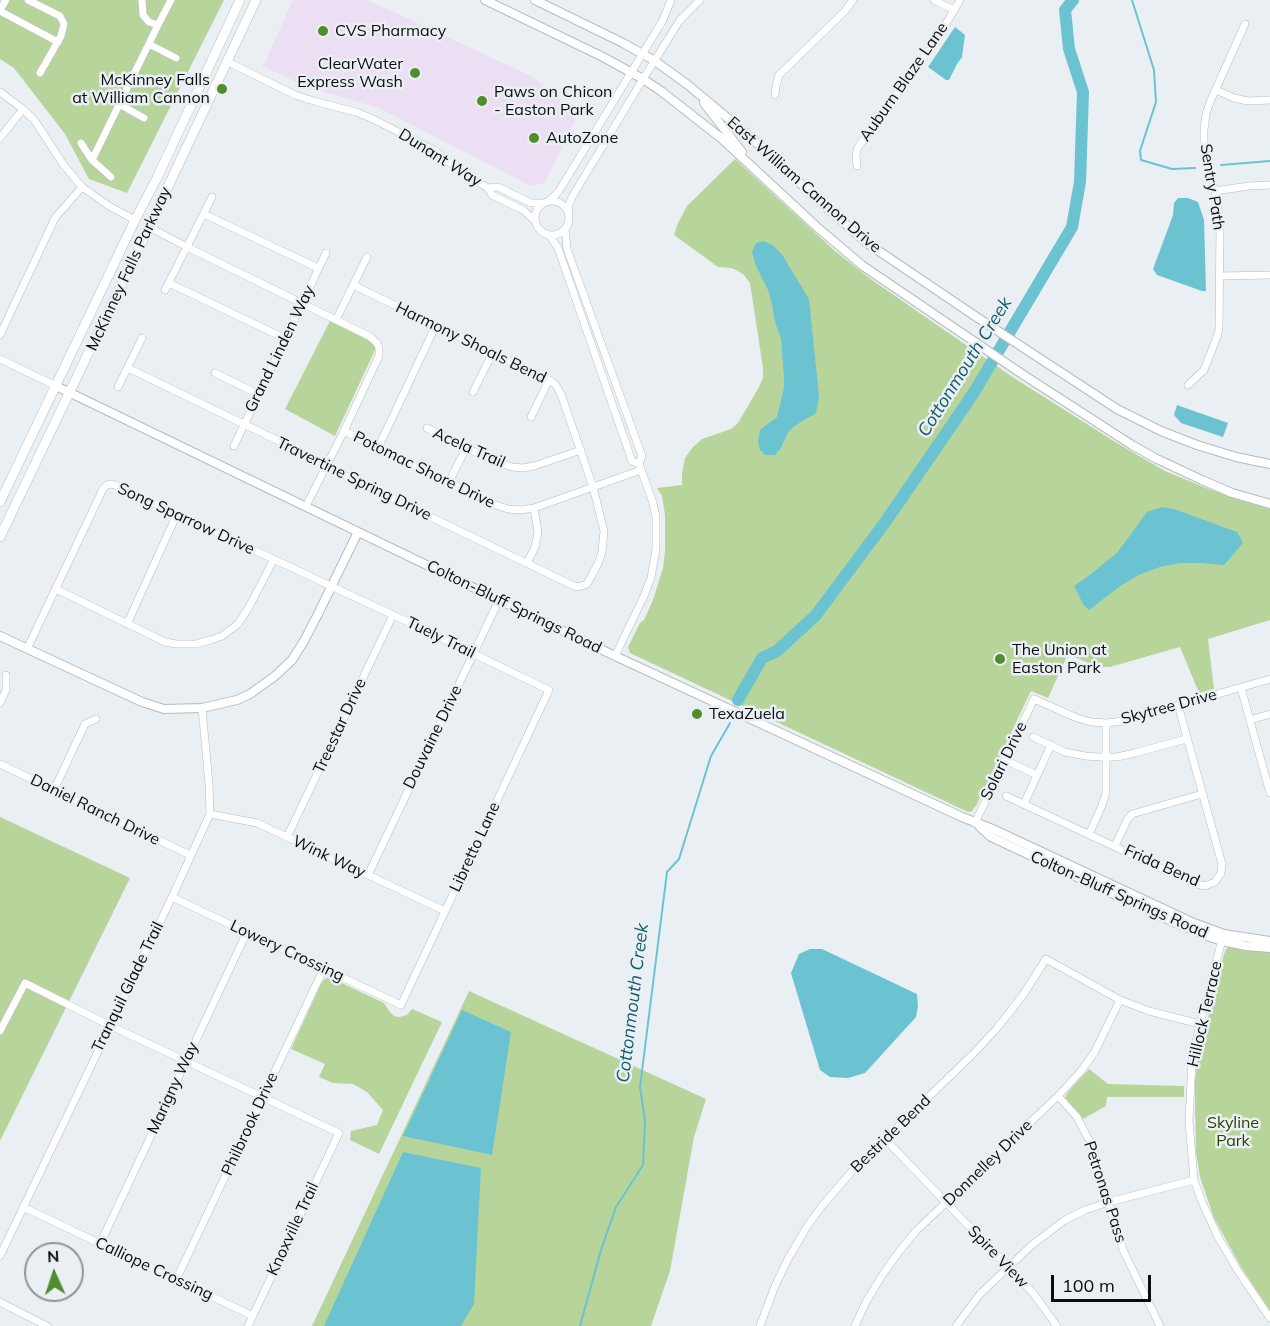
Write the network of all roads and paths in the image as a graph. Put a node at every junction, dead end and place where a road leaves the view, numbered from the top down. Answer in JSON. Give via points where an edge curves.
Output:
{"nodes":[{"id":1,"x":6,"y":0,"type":"edge"},
{"id":2,"x":28,"y":0,"type":"edge"},
{"id":3,"x":142,"y":0,"type":"edge"},
{"id":4,"x":171,"y":0,"type":"edge"},
{"id":5,"x":240,"y":0,"type":"edge"},
{"id":6,"x":256,"y":0,"type":"edge"},
{"id":7,"x":485,"y":0,"type":"edge"},
{"id":8,"x":535,"y":0,"type":"edge"},
{"id":9,"x":671,"y":0,"type":"edge"},
{"id":10,"x":700,"y":0,"type":"edge"},
{"id":11,"x":853,"y":0,"type":"edge"},
{"id":12,"x":934,"y":0,"type":"edge"},
{"id":13,"x":960,"y":0,"type":"edge"},
{"id":14,"x":954,"y":10,"type":"junction"},
{"id":15,"x":0,"y":11,"type":"edge"},
{"id":16,"x":1245,"y":24,"type":"dead end"},
{"id":17,"x":158,"y":25,"type":"junction"},
{"id":18,"x":58,"y":42,"type":"junction"},
{"id":19,"x":149,"y":44,"type":"junction"},
{"id":20,"x":642,"y":54,"type":"junction"},
{"id":21,"x":176,"y":58,"type":"dead end"},
{"id":22,"x":226,"y":61,"type":"junction"},
{"id":23,"x":655,"y":61,"type":"junction"},
{"id":24,"x":631,"y":72,"type":"junction"},
{"id":25,"x":40,"y":74,"type":"dead end"},
{"id":26,"x":643,"y":79,"type":"junction"},
{"id":27,"x":688,"y":85,"type":"junction"},
{"id":28,"x":1216,"y":90,"type":"junction"},
{"id":29,"x":0,"y":92,"type":"edge"},
{"id":30,"x":775,"y":95,"type":"dead end"},
{"id":31,"x":1270,"y":100,"type":"edge"},
{"id":32,"x":119,"y":104,"type":"junction"},
{"id":33,"x":24,"y":109,"type":"junction"},
{"id":34,"x":144,"y":118,"type":"dead end"},
{"id":35,"x":0,"y":138,"type":"edge"},
{"id":36,"x":81,"y":143,"type":"dead end"},
{"id":37,"x":93,"y":160,"type":"junction"},
{"id":38,"x":857,"y":166,"type":"dead end"},
{"id":39,"x":111,"y":177,"type":"dead end"},
{"id":40,"x":771,"y":185,"type":"junction"},
{"id":41,"x":1270,"y":185,"type":"edge"},
{"id":42,"x":81,"y":187,"type":"junction"},
{"id":43,"x":488,"y":188,"type":"junction"},
{"id":44,"x":1215,"y":191,"type":"junction"},
{"id":45,"x":212,"y":197,"type":"dead end"},
{"id":46,"x":546,"y":202,"type":"junction"},
{"id":47,"x":568,"y":212,"type":"junction"},
{"id":48,"x":204,"y":213,"type":"junction"},
{"id":49,"x":135,"y":220,"type":"junction"},
{"id":50,"x":534,"y":220,"type":"junction"},
{"id":51,"x":149,"y":227,"type":"junction"},
{"id":52,"x":565,"y":229,"type":"junction"},
{"id":53,"x":549,"y":235,"type":"junction"},
{"id":54,"x":187,"y":248,"type":"junction"},
{"id":55,"x":326,"y":252,"type":"dead end"},
{"id":56,"x":367,"y":257,"type":"dead end"},
{"id":57,"x":318,"y":268,"type":"junction"},
{"id":58,"x":1270,"y":275,"type":"edge"},
{"id":59,"x":1220,"y":276,"type":"junction"},
{"id":60,"x":169,"y":283,"type":"junction"},
{"id":61,"x":353,"y":285,"type":"junction"},
{"id":62,"x":165,"y":290,"type":"dead end"},
{"id":63,"x":301,"y":303,"type":"junction"},
{"id":64,"x":336,"y":320,"type":"junction"},
{"id":65,"x":436,"y":325,"type":"junction"},
{"id":66,"x":0,"y":335,"type":"edge"},
{"id":67,"x":142,"y":338,"type":"dead end"},
{"id":68,"x":284,"y":338,"type":"junction"},
{"id":69,"x":493,"y":352,"type":"junction"},
{"id":70,"x":0,"y":359,"type":"edge"},
{"id":71,"x":128,"y":368,"type":"junction"},
{"id":72,"x":215,"y":373,"type":"dead end"},
{"id":73,"x":549,"y":380,"type":"junction"},
{"id":74,"x":1188,"y":385,"type":"dead end"},
{"id":75,"x":56,"y":386,"type":"junction"},
{"id":76,"x":118,"y":387,"type":"dead end"},
{"id":77,"x":70,"y":392,"type":"junction"},
{"id":78,"x":473,"y":392,"type":"dead end"},
{"id":79,"x":258,"y":394,"type":"junction"},
{"id":80,"x":531,"y":417,"type":"dead end"},
{"id":81,"x":243,"y":424,"type":"junction"},
{"id":82,"x":427,"y":428,"type":"dead end"},
{"id":83,"x":344,"y":431,"type":"junction"},
{"id":84,"x":234,"y":446,"type":"dead end"},
{"id":85,"x":378,"y":448,"type":"junction"},
{"id":86,"x":466,"y":448,"type":"junction"},
{"id":87,"x":581,"y":450,"type":"junction"},
{"id":88,"x":1270,"y":465,"type":"edge"},
{"id":89,"x":325,"y":466,"type":"junction"},
{"id":90,"x":640,"y":467,"type":"junction"},
{"id":91,"x":449,"y":483,"type":"junction"},
{"id":92,"x":593,"y":487,"type":"junction"},
{"id":93,"x":0,"y":502,"type":"edge"},
{"id":94,"x":1270,"y":504,"type":"edge"},
{"id":95,"x":306,"y":506,"type":"junction"},
{"id":96,"x":534,"y":508,"type":"junction"},
{"id":97,"x":177,"y":514,"type":"junction"},
{"id":98,"x":358,"y":532,"type":"junction"},
{"id":99,"x":0,"y":537,"type":"edge"},
{"id":100,"x":274,"y":559,"type":"junction"},
{"id":101,"x":527,"y":563,"type":"junction"},
{"id":102,"x":332,"y":586,"type":"junction"},
{"id":103,"x":582,"y":586,"type":"joint"},
{"id":104,"x":56,"y":589,"type":"junction"},
{"id":105,"x":500,"y":600,"type":"junction"},
{"id":106,"x":393,"y":615,"type":"junction"},
{"id":107,"x":127,"y":624,"type":"junction"},
{"id":108,"x":0,"y":636,"type":"edge"},
{"id":109,"x":27,"y":649,"type":"junction"},
{"id":110,"x":473,"y":654,"type":"junction"},
{"id":111,"x":615,"y":656,"type":"junction"},
{"id":112,"x":6,"y":675,"type":"dead end"},
{"id":113,"x":1270,"y":680,"type":"edge"},
{"id":114,"x":1241,"y":688,"type":"junction"},
{"id":115,"x":549,"y":690,"type":"joint"},
{"id":116,"x":1034,"y":699,"type":"joint"},
{"id":117,"x":0,"y":703,"type":"edge"},
{"id":118,"x":1178,"y":705,"type":"junction"},
{"id":119,"x":202,"y":708,"type":"junction"},
{"id":120,"x":1270,"y":714,"type":"edge"},
{"id":121,"x":96,"y":719,"type":"dead end"},
{"id":122,"x":1250,"y":720,"type":"junction"},
{"id":123,"x":1106,"y":723,"type":"junction"},
{"id":124,"x":1033,"y":737,"type":"dead end"},
{"id":125,"x":1186,"y":739,"type":"junction"},
{"id":126,"x":1051,"y":745,"type":"junction"},
{"id":127,"x":1106,"y":757,"type":"junction"},
{"id":128,"x":1005,"y":760,"type":"junction"},
{"id":129,"x":0,"y":764,"type":"edge"},
{"id":130,"x":1037,"y":775,"type":"junction"},
{"id":131,"x":1268,"y":775,"type":"edge"},
{"id":132,"x":54,"y":790,"type":"junction"},
{"id":133,"x":1202,"y":794,"type":"junction"},
{"id":134,"x":1270,"y":794,"type":"edge"},
{"id":135,"x":1006,"y":795,"type":"dead end"},
{"id":136,"x":1024,"y":804,"type":"junction"},
{"id":137,"x":210,"y":814,"type":"junction"},
{"id":138,"x":975,"y":823,"type":"junction"},
{"id":139,"x":1089,"y":834,"type":"junction"},
{"id":140,"x":288,"y":837,"type":"junction"},
{"id":141,"x":1115,"y":846,"type":"junction"},
{"id":142,"x":190,"y":855,"type":"junction"},
{"id":143,"x":368,"y":875,"type":"junction"},
{"id":144,"x":172,"y":897,"type":"junction"},
{"id":145,"x":445,"y":911,"type":"junction"},
{"id":146,"x":247,"y":932,"type":"junction"},
{"id":147,"x":1223,"y":938,"type":"junction"},
{"id":148,"x":1270,"y":941,"type":"edge"},
{"id":149,"x":1270,"y":948,"type":"edge"},
{"id":150,"x":324,"y":968,"type":"junction"},
{"id":151,"x":1120,"y":1000,"type":"junction"},
{"id":152,"x":401,"y":1005,"type":"joint"},
{"id":153,"x":1200,"y":1024,"type":"junction"},
{"id":154,"x":109,"y":1026,"type":"junction"},
{"id":155,"x":0,"y":1031,"type":"edge"},
{"id":156,"x":186,"y":1061,"type":"junction"},
{"id":157,"x":1058,"y":1096,"type":"junction"},
{"id":158,"x":262,"y":1097,"type":"junction"},
{"id":159,"x":885,"y":1139,"type":"junction"},
{"id":160,"x":1194,"y":1180,"type":"junction"},
{"id":161,"x":1108,"y":1202,"type":"junction"},
{"id":162,"x":945,"y":1203,"type":"junction"},
{"id":163,"x":23,"y":1207,"type":"junction"},
{"id":164,"x":100,"y":1244,"type":"junction"},
{"id":165,"x":0,"y":1256,"type":"edge"},
{"id":166,"x":1008,"y":1267,"type":"junction"},
{"id":167,"x":176,"y":1280,"type":"junction"},
{"id":168,"x":0,"y":1302,"type":"edge"},
{"id":169,"x":253,"y":1316,"type":"junction"},
{"id":170,"x":1270,"y":1318,"type":"edge"},
{"id":171,"x":47,"y":1326,"type":"edge"},
{"id":172,"x":248,"y":1326,"type":"edge"},
{"id":173,"x":760,"y":1326,"type":"edge"},
{"id":174,"x":855,"y":1326,"type":"edge"},
{"id":175,"x":956,"y":1326,"type":"edge"},
{"id":176,"x":1057,"y":1326,"type":"edge"},
{"id":177,"x":1160,"y":1326,"type":"edge"}],
"edges":[{"from":1,"to":15,"type":"street"},
{"from":2,"to":18,"type":"street","via":[[60,16],[64,24]]},
{"from":3,"to":17,"type":"street","via":[[143,15]]},
{"from":4,"to":17,"type":"street"},
{"from":5,"to":49,"type":"main road","name":"McKinney Falls Parkway"},
{"from":6,"to":22,"type":"main road","name":"McKinney Falls Parkway"},
{"from":7,"to":24,"type":"street","name":"East William Cannon Drive"},
{"from":8,"to":20,"type":"street","name":"East William Cannon Drive"},
{"from":9,"to":20,"type":"street"},
{"from":10,"to":23,"type":"street","via":[[680,20]]},
{"from":11,"to":30,"type":"street","via":[[779,75]]},
{"from":12,"to":14,"type":"street"},
{"from":13,"to":14,"type":"street","name":"Auburn Blaze Lane"},
{"from":14,"to":38,"type":"street","name":"Auburn Blaze Lane","via":[[936,41],[858,147]]},
{"from":15,"to":18,"type":"street"},
{"from":16,"to":28,"type":"street","name":"Sentry Path"},
{"from":17,"to":19,"type":"street"},
{"from":18,"to":25,"type":"street"},
{"from":19,"to":21,"type":"street"},
{"from":19,"to":32,"type":"street"},
{"from":20,"to":23,"type":"street","name":"East William Cannon Drive"},
{"from":20,"to":24,"type":"street"},
{"from":22,"to":43,"type":"street","name":"Dunant Way","via":[[295,95],[373,118],[434,150]]},
{"from":22,"to":51,"type":"main road","name":"McKinney Falls Parkway"},
{"from":23,"to":26,"type":"street"},
{"from":23,"to":27,"type":"street","name":"East William Cannon Drive"},
{"from":24,"to":26,"type":"street","name":"East William Cannon Drive"},
{"from":24,"to":46,"type":"street","via":[[559,191]]},
{"from":26,"to":40,"type":"street","name":"East William Cannon Drive","via":[[702,122]]},
{"from":26,"to":47,"type":"street","via":[[574,194]]},
{"from":27,"to":40,"type":"street","name":"East William Cannon Drive"},
{"from":27,"to":88,"type":"street","name":"East William Cannon Drive","via":[[867,243],[1117,409],[1161,431]]},
{"from":28,"to":31,"type":"street","via":[[1248,101]]},
{"from":28,"to":44,"type":"street","name":"Sentry Path","via":[[1204,130]]},
{"from":29,"to":33,"type":"street"},
{"from":32,"to":34,"type":"street"},
{"from":32,"to":37,"type":"street"},
{"from":33,"to":35,"type":"street"},
{"from":33,"to":42,"type":"street"},
{"from":36,"to":37,"type":"street"},
{"from":37,"to":39,"type":"street"},
{"from":40,"to":94,"type":"street","name":"East William Cannon Drive","via":[[863,266],[1132,445],[1179,471]]},
{"from":41,"to":44,"type":"street"},
{"from":42,"to":49,"type":"street"},
{"from":42,"to":66,"type":"street","via":[[56,218]]},
{"from":43,"to":46,"type":"street","name":"Dunant Way","via":[[498,187],[531,203]]},
{"from":43,"to":50,"type":"street","name":"Dunant Way","via":[[492,195]]},
{"from":44,"to":59,"type":"street","name":"Sentry Path","via":[[1220,224]]},
{"from":45,"to":48,"type":"street"},
{"from":46,"to":47,"type":"street","via":[[560,202]]},
{"from":46,"to":50,"type":"street","via":[[536,211]]},
{"from":47,"to":52,"type":"street"},
{"from":48,"to":54,"type":"street"},
{"from":48,"to":57,"type":"street"},
{"from":49,"to":51,"type":"main road"},
{"from":49,"to":75,"type":"main road","name":"McKinney Falls Parkway"},
{"from":50,"to":53,"type":"street"},
{"from":51,"to":54,"type":"street"},
{"from":51,"to":77,"type":"main road","name":"McKinney Falls Parkway"},
{"from":52,"to":53,"type":"street"},
{"from":52,"to":90,"type":"street","via":[[567,249],[642,457]]},
{"from":53,"to":90,"type":"street","via":[[558,248],[632,461]]},
{"from":54,"to":60,"type":"street"},
{"from":54,"to":63,"type":"street"},
{"from":55,"to":57,"type":"street","name":"Grand Linden Way"},
{"from":56,"to":61,"type":"street"},
{"from":57,"to":63,"type":"street","name":"Grand Linden Way"},
{"from":58,"to":59,"type":"street"},
{"from":59,"to":74,"type":"street","name":"Sentry Path","via":[[1217,337],[1204,370]]},
{"from":60,"to":62,"type":"street"},
{"from":60,"to":68,"type":"street"},
{"from":61,"to":64,"type":"street"},
{"from":61,"to":65,"type":"street","name":"Harmony Shoals Bend"},
{"from":63,"to":64,"type":"street"},
{"from":63,"to":68,"type":"street","name":"Grand Linden Way"},
{"from":64,"to":83,"type":"street","via":[[375,340],[380,353]]},
{"from":65,"to":69,"type":"street","name":"Harmony Shoals Bend"},
{"from":65,"to":85,"type":"street"},
{"from":67,"to":71,"type":"street"},
{"from":68,"to":79,"type":"street","name":"Grand Linden Way"},
{"from":69,"to":73,"type":"street","name":"Harmony Shoals Bend"},
{"from":69,"to":78,"type":"street"},
{"from":70,"to":75,"type":"street"},
{"from":71,"to":76,"type":"street"},
{"from":71,"to":81,"type":"street","name":"Travertine Spring Drive"},
{"from":72,"to":79,"type":"street"},
{"from":73,"to":80,"type":"street"},
{"from":73,"to":87,"type":"street","name":"Harmony Shoals Bend","via":[[561,394]]},
{"from":75,"to":77,"type":"street","name":"Colton-Bluff Springs Road"},
{"from":75,"to":93,"type":"main road","name":"McKinney Falls Parkway"},
{"from":77,"to":95,"type":"street","name":"Colton-Bluff Springs Road"},
{"from":77,"to":99,"type":"main road","name":"McKinney Falls Parkway"},
{"from":79,"to":81,"type":"street","name":"Grand Linden Way"},
{"from":81,"to":84,"type":"street","name":"Grand Linden Way"},
{"from":81,"to":89,"type":"street","name":"Travertine Spring Drive"},
{"from":82,"to":86,"type":"street","name":"Acela Trail"},
{"from":83,"to":85,"type":"street","name":"Potomac Shore Drive"},
{"from":83,"to":89,"type":"street"},
{"from":85,"to":91,"type":"street","name":"Potomac Shore Drive"},
{"from":86,"to":87,"type":"street","name":"Acela Trail","via":[[501,465],[523,468]]},
{"from":86,"to":91,"type":"street"},
{"from":87,"to":92,"type":"street","name":"Harmony Shoals Bend"},
{"from":89,"to":95,"type":"street"},
{"from":89,"to":101,"type":"street","name":"Travertine Spring Drive"},
{"from":90,"to":92,"type":"street","name":"Potomac Shore Drive"},
{"from":90,"to":111,"type":"street","via":[[656,517],[654,565],[645,596]]},
{"from":91,"to":96,"type":"street","name":"Potomac Shore Drive","via":[[501,508]]},
{"from":92,"to":96,"type":"street","name":"Potomac Shore Drive"},
{"from":92,"to":103,"type":"street","name":"Harmony Shoals Bend","via":[[604,542],[590,581]]},
{"from":95,"to":98,"type":"street","name":"Colton-Bluff Springs Road"},
{"from":96,"to":101,"type":"street","via":[[538,532]]},
{"from":97,"to":100,"type":"street","name":"Song Sparrow Drive"},
{"from":97,"to":104,"type":"street","name":"Song Sparrow Drive","via":[[115,485],[107,485]]},
{"from":97,"to":107,"type":"street"},
{"from":98,"to":102,"type":"street"},
{"from":98,"to":105,"type":"street","name":"Colton-Bluff Springs Road"},
{"from":100,"to":102,"type":"street","name":"Song Sparrow Drive"},
{"from":100,"to":107,"type":"street","via":[[244,616],[222,636],[196,644],[176,644]]},
{"from":101,"to":103,"type":"street","name":"Travertine Spring Drive","via":[[574,586]]},
{"from":102,"to":106,"type":"street","name":"Tuely Trail"},
{"from":102,"to":119,"type":"street","via":[[292,660],[275,676],[237,700]]},
{"from":104,"to":107,"type":"street"},
{"from":104,"to":109,"type":"street","name":"Song Sparrow Drive"},
{"from":105,"to":110,"type":"street","name":"Douvaine Drive"},
{"from":105,"to":111,"type":"street","name":"Colton-Bluff Springs Road"},
{"from":106,"to":110,"type":"street","name":"Tuely Trail"},
{"from":106,"to":140,"type":"street","name":"Treestar Drive"},
{"from":108,"to":109,"type":"street"},
{"from":109,"to":119,"type":"street","via":[[142,702],[164,709]]},
{"from":110,"to":115,"type":"street","name":"Tuely Trail"},
{"from":110,"to":143,"type":"street","name":"Douvaine Drive"},
{"from":111,"to":138,"type":"street","name":"Colton-Bluff Springs Road"},
{"from":112,"to":117,"type":"street","via":[[6,690]]},
{"from":113,"to":114,"type":"street","name":"Skytree Drive"},
{"from":114,"to":118,"type":"street","name":"Skytree Drive"},
{"from":114,"to":122,"type":"street"},
{"from":115,"to":145,"type":"street","name":"Libretto Lane"},
{"from":116,"to":123,"type":"street","name":"Skytree Drive","via":[[1077,718]]},
{"from":116,"to":128,"type":"street","name":"Solari Drive"},
{"from":118,"to":123,"type":"street","name":"Skytree Drive"},
{"from":118,"to":125,"type":"street","name":"Frida Bend"},
{"from":119,"to":137,"type":"street","name":"Tranquil Glade Trail"},
{"from":120,"to":122,"type":"street"},
{"from":121,"to":132,"type":"street","via":[[85,724]]},
{"from":122,"to":131,"type":"street"},
{"from":123,"to":127,"type":"street"},
{"from":124,"to":126,"type":"street"},
{"from":125,"to":127,"type":"street"},
{"from":125,"to":133,"type":"street","name":"Frida Bend"},
{"from":126,"to":127,"type":"street","via":[[1072,753]]},
{"from":126,"to":130,"type":"street"},
{"from":127,"to":139,"type":"street","via":[[1106,792]]},
{"from":128,"to":130,"type":"street"},
{"from":128,"to":138,"type":"street","name":"Solari Drive"},
{"from":129,"to":132,"type":"street","name":"Daniel Ranch Drive"},
{"from":130,"to":136,"type":"street"},
{"from":131,"to":134,"type":"street"},
{"from":132,"to":142,"type":"street","name":"Daniel Ranch Drive"},
{"from":133,"to":141,"type":"street","via":[[1132,814]]},
{"from":133,"to":141,"type":"street","name":"Frida Bend","via":[[1222,864],[1215,882],[1199,886]]},
{"from":135,"to":136,"type":"street","name":"Frida Bend"},
{"from":136,"to":139,"type":"street","name":"Frida Bend"},
{"from":137,"to":140,"type":"street","name":"Wink Way","via":[[257,824]]},
{"from":137,"to":142,"type":"street","name":"Tranquil Glade Trail"},
{"from":138,"to":147,"type":"street","name":"Colton-Bluff Springs Road","via":[[992,837],[1171,921]]},
{"from":139,"to":141,"type":"street","name":"Frida Bend"},
{"from":140,"to":143,"type":"street","name":"Wink Way"},
{"from":142,"to":144,"type":"street","name":"Tranquil Glade Trail"},
{"from":143,"to":145,"type":"street","name":"Wink Way"},
{"from":144,"to":146,"type":"street","name":"Lowery Crossing"},
{"from":144,"to":154,"type":"street","name":"Tranquil Glade Trail"},
{"from":145,"to":152,"type":"street","name":"Libretto Lane"},
{"from":146,"to":150,"type":"street","name":"Lowery Crossing"},
{"from":146,"to":156,"type":"street","name":"Marigny Way"},
{"from":147,"to":148,"type":"street","name":"Colton-Bluff Springs Road"},
{"from":147,"to":149,"type":"street","name":"Colton-Bluff Springs Road","via":[[1246,946]]},
{"from":147,"to":153,"type":"street","name":"Hillock Terrace"},
{"from":150,"to":152,"type":"street","name":"Lowery Crossing"},
{"from":150,"to":158,"type":"street","name":"Philbrook Drive"},
{"from":151,"to":153,"type":"street"},
{"from":151,"to":157,"type":"street","name":"Donnelley Drive","via":[[1094,1053]]},
{"from":151,"to":159,"type":"street","name":"Bestride Bend","via":[[1046,958],[998,1027]]},
{"from":153,"to":160,"type":"street","name":"Hillock Terrace","via":[[1190,1083]]},
{"from":154,"to":155,"type":"street","via":[[25,983]]},
{"from":154,"to":156,"type":"street"},
{"from":154,"to":163,"type":"street","name":"Tranquil Glade Trail"},
{"from":156,"to":158,"type":"street"},
{"from":156,"to":164,"type":"street","name":"Marigny Way"},
{"from":157,"to":161,"type":"street","name":"Petronas Pass","via":[[1077,1117],[1092,1146]]},
{"from":157,"to":162,"type":"street","name":"Donnelley Drive"},
{"from":158,"to":167,"type":"street","name":"Philbrook Drive"},
{"from":158,"to":169,"type":"street","name":"Knoxville Trail","via":[[339,1133]]},
{"from":159,"to":162,"type":"street","name":"Spire View"},
{"from":159,"to":173,"type":"street","name":"Bestride Bend","via":[[826,1200],[808,1225],[788,1259]]},
{"from":160,"to":161,"type":"street"},
{"from":160,"to":170,"type":"street","name":"Hillock Terrace","via":[[1218,1237]]},
{"from":161,"to":166,"type":"street","via":[[1065,1220]]},
{"from":161,"to":177,"type":"street","name":"Petronas Pass","via":[[1124,1252]]},
{"from":162,"to":166,"type":"street","name":"Spire View"},
{"from":162,"to":174,"type":"street","name":"Donnelley Drive","via":[[898,1253]]},
{"from":163,"to":164,"type":"street","name":"Calliope Crossing"},
{"from":163,"to":165,"type":"street","name":"Tranquil Glade Trail"},
{"from":164,"to":167,"type":"street","name":"Calliope Crossing"},
{"from":166,"to":175,"type":"street","via":[[980,1294]]},
{"from":166,"to":176,"type":"street","name":"Spire View"},
{"from":167,"to":169,"type":"street","name":"Calliope Crossing"},
{"from":168,"to":171,"type":"street"},
{"from":169,"to":172,"type":"street","name":"Knoxville Trail"}]}
